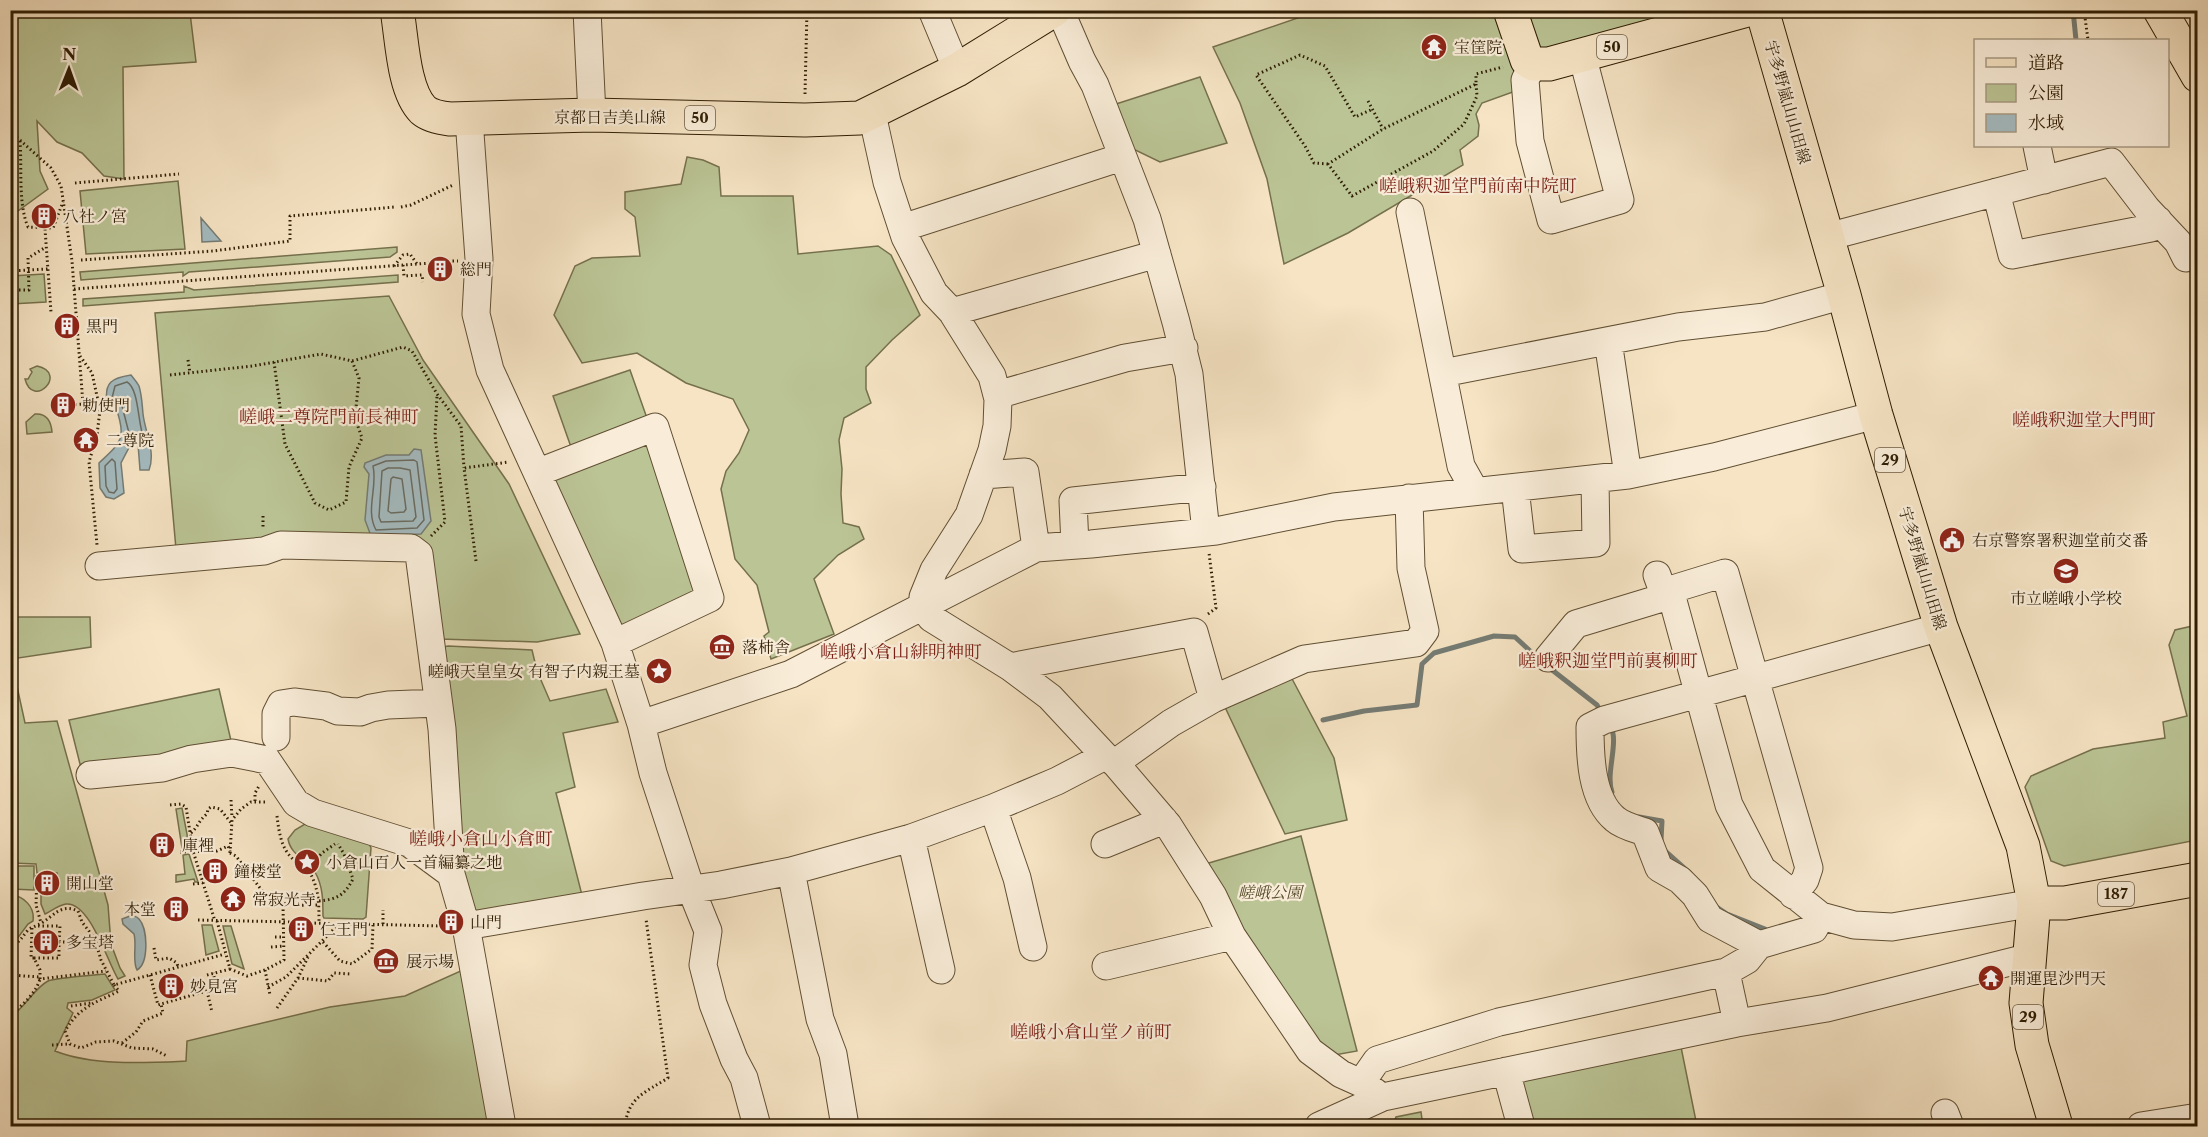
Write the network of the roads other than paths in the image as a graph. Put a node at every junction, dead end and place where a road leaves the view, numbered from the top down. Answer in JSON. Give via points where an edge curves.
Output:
{"nodes":[{"id":1,"x":397,"y":10,"type":"edge"},
{"id":2,"x":586,"y":10,"type":"edge"},
{"id":3,"x":932,"y":10,"type":"edge"},
{"id":4,"x":1054,"y":10,"type":"edge"},
{"id":5,"x":1060,"y":10,"type":"edge"},
{"id":6,"x":1509,"y":10,"type":"edge"},
{"id":7,"x":1747,"y":10,"type":"edge"},
{"id":8,"x":1762,"y":10,"type":"edge"},
{"id":9,"x":2160,"y":10,"type":"edge"},
{"id":10,"x":2172,"y":41,"type":"edge"},
{"id":11,"x":1582,"y":55,"type":"junction"},
{"id":12,"x":1530,"y":62,"type":"junction"},
{"id":13,"x":957,"y":70,"type":"junction"},
{"id":14,"x":2198,"y":76,"type":"edge"},
{"id":15,"x":872,"y":114,"type":"junction"},
{"id":16,"x":591,"y":115,"type":"junction"},
{"id":17,"x":469,"y":118,"type":"junction"},
{"id":18,"x":2037,"y":147,"type":"edge"},
{"id":19,"x":1122,"y":157,"type":"junction"},
{"id":20,"x":2044,"y":180,"type":"junction"},
{"id":21,"x":1996,"y":192,"type":"junction"},
{"id":22,"x":1410,"y":212,"type":"dead end"},
{"id":23,"x":2158,"y":220,"type":"junction"},
{"id":24,"x":902,"y":228,"type":"junction"},
{"id":25,"x":1827,"y":237,"type":"junction"},
{"id":26,"x":1157,"y":254,"type":"junction"},
{"id":27,"x":2186,"y":258,"type":"dead end"},
{"id":28,"x":1844,"y":295,"type":"junction"},
{"id":29,"x":952,"y":312,"type":"junction"},
{"id":30,"x":1608,"y":341,"type":"junction"},
{"id":31,"x":1184,"y":348,"type":"junction"},
{"id":32,"x":1443,"y":374,"type":"junction"},
{"id":33,"x":997,"y":395,"type":"junction"},
{"id":34,"x":1876,"y":415,"type":"junction"},
{"id":35,"x":536,"y":466,"type":"junction"},
{"id":36,"x":983,"y":475,"type":"junction"},
{"id":37,"x":1628,"y":476,"type":"junction"},
{"id":38,"x":1595,"y":479,"type":"junction"},
{"id":39,"x":1202,"y":487,"type":"junction"},
{"id":40,"x":1515,"y":488,"type":"junction"},
{"id":41,"x":1475,"y":491,"type":"junction"},
{"id":42,"x":1409,"y":498,"type":"junction"},
{"id":43,"x":1206,"y":532,"type":"junction"},
{"id":44,"x":1075,"y":545,"type":"junction"},
{"id":45,"x":1036,"y":548,"type":"junction"},
{"id":46,"x":99,"y":566,"type":"road end"},
{"id":47,"x":1664,"y":590,"type":"junction"},
{"id":48,"x":923,"y":605,"type":"junction"},
{"id":49,"x":1941,"y":627,"type":"junction"},
{"id":50,"x":615,"y":643,"type":"junction"},
{"id":51,"x":1548,"y":658,"type":"dead end"},
{"id":52,"x":1010,"y":667,"type":"junction"},
{"id":53,"x":1755,"y":678,"type":"junction"},
{"id":54,"x":1700,"y":693,"type":"junction"},
{"id":55,"x":1213,"y":699,"type":"junction"},
{"id":56,"x":272,"y":702,"type":"dead end"},
{"id":57,"x":438,"y":703,"type":"junction"},
{"id":58,"x":641,"y":723,"type":"junction"},
{"id":59,"x":271,"y":748,"type":"junction"},
{"id":60,"x":1110,"y":759,"type":"junction"},
{"id":61,"x":90,"y":775,"type":"dead end"},
{"id":62,"x":993,"y":808,"type":"junction"},
{"id":63,"x":1164,"y":820,"type":"junction"},
{"id":64,"x":911,"y":838,"type":"junction"},
{"id":65,"x":1106,"y":844,"type":"dead end"},
{"id":66,"x":791,"y":871,"type":"junction"},
{"id":67,"x":450,"y":874,"type":"junction"},
{"id":68,"x":2198,"y":879,"type":"edge"},
{"id":69,"x":691,"y":889,"type":"junction"},
{"id":70,"x":1793,"y":895,"type":"junction"},
{"id":71,"x":2034,"y":903,"type":"junction"},
{"id":72,"x":1821,"y":916,"type":"junction"},
{"id":73,"x":456,"y":926,"type":"junction"},
{"id":74,"x":1232,"y":936,"type":"junction"},
{"id":75,"x":1759,"y":945,"type":"junction"},
{"id":76,"x":1033,"y":947,"type":"dead end"},
{"id":77,"x":2030,"y":957,"type":"junction"},
{"id":78,"x":1106,"y":966,"type":"dead end"},
{"id":79,"x":941,"y":970,"type":"dead end"},
{"id":80,"x":1726,"y":972,"type":"junction"},
{"id":81,"x":1737,"y":1023,"type":"junction"},
{"id":82,"x":1506,"y":1071,"type":"junction"},
{"id":83,"x":1361,"y":1083,"type":"junction"},
{"id":84,"x":1385,"y":1100,"type":"junction"},
{"id":85,"x":2198,"y":1117,"type":"edge"},
{"id":86,"x":502,"y":1126,"type":"edge"},
{"id":87,"x":757,"y":1126,"type":"edge"},
{"id":88,"x":845,"y":1126,"type":"edge"},
{"id":89,"x":1319,"y":1126,"type":"edge"},
{"id":90,"x":1521,"y":1126,"type":"edge"},
{"id":91,"x":2056,"y":1126,"type":"edge"},
{"id":92,"x":2141,"y":1126,"type":"edge"}],
"edges":[{"from":1,"to":17,"type":"main road","name":"京都日吉美山線","number":"50","via":[[408,79],[418,102],[429,114]]},
{"from":2,"to":16,"type":"street"},
{"from":3,"to":13,"type":"street"},
{"from":4,"to":13,"type":"main road","name":"京都日吉美山線","number":"50"},
{"from":5,"to":19,"type":"street","via":[[1095,85]]},
{"from":6,"to":12,"type":"main road"},
{"from":7,"to":11,"type":"main road","number":"50"},
{"from":8,"to":25,"type":"main road","name":"宇多野嵐山山田線","number":"29"},
{"from":9,"to":10,"type":"main road"},
{"from":10,"to":14,"type":"main road"},
{"from":11,"to":12,"type":"main road","number":"50","via":[[1549,64]]},
{"from":11,"to":12,"type":"street","via":[[1620,200],[1551,220],[1530,141],[1525,80]]},
{"from":13,"to":15,"type":"main road","name":"京都日吉美山線","number":"50"},
{"from":15,"to":16,"type":"main road","name":"京都日吉美山線","number":"50","via":[[848,120]]},
{"from":15,"to":24,"type":"street"},
{"from":16,"to":17,"type":"main road","name":"京都日吉美山線","number":"50"},
{"from":17,"to":35,"type":"street","via":[[479,259],[476,314],[490,370]]},
{"from":18,"to":20,"type":"street"},
{"from":19,"to":24,"type":"street"},
{"from":19,"to":26,"type":"street"},
{"from":20,"to":21,"type":"street"},
{"from":20,"to":23,"type":"street","via":[[2111,162]]},
{"from":21,"to":23,"type":"street","via":[[2012,255],[2151,228]]},
{"from":21,"to":25,"type":"street"},
{"from":22,"to":32,"type":"street"},
{"from":23,"to":27,"type":"street","via":[[2178,242]]},
{"from":24,"to":29,"type":"street","via":[[934,293]]},
{"from":25,"to":28,"type":"main road","name":"宇多野嵐山山田線","number":"29"},
{"from":26,"to":29,"type":"street"},
{"from":26,"to":31,"type":"street"},
{"from":28,"to":30,"type":"street","via":[[1765,317],[1678,327]]},
{"from":28,"to":34,"type":"main road","name":"宇多野嵐山山田線","number":"29"},
{"from":29,"to":33,"type":"street","via":[[992,376]]},
{"from":30,"to":32,"type":"street"},
{"from":30,"to":37,"type":"street"},
{"from":31,"to":33,"type":"street","via":[[1125,358]]},
{"from":31,"to":39,"type":"street"},
{"from":32,"to":41,"type":"street","via":[[1461,466]]},
{"from":33,"to":36,"type":"street","via":[[997,426]]},
{"from":34,"to":37,"type":"street"},
{"from":34,"to":49,"type":"main road","name":"宇多野嵐山山田線","number":"29"},
{"from":35,"to":50,"type":"street"},
{"from":35,"to":50,"type":"street","via":[[655,427],[710,598]]},
{"from":36,"to":45,"type":"street","via":[[1025,472]]},
{"from":36,"to":48,"type":"street","via":[[969,515],[934,570]]},
{"from":37,"to":38,"type":"street"},
{"from":38,"to":40,"type":"street"},
{"from":38,"to":40,"type":"street","via":[[1596,543],[1522,549]]},
{"from":39,"to":43,"type":"street"},
{"from":39,"to":44,"type":"street","via":[[1073,501]]},
{"from":40,"to":41,"type":"street"},
{"from":41,"to":42,"type":"street"},
{"from":42,"to":43,"type":"street","via":[[1334,507]]},
{"from":42,"to":55,"type":"street","via":[[1411,568],[1425,631],[1416,643],[1304,659]]},
{"from":43,"to":44,"type":"street"},
{"from":44,"to":45,"type":"street"},
{"from":45,"to":48,"type":"street"},
{"from":46,"to":57,"type":"street","via":[[264,551],[281,545],[411,548],[418,554]]},
{"from":47,"to":51,"type":"street","via":[[1576,624]]},
{"from":47,"to":53,"type":"street","via":[[1725,573]]},
{"from":47,"to":54,"type":"street"},
{"from":48,"to":52,"type":"street","via":[[931,618]]},
{"from":48,"to":58,"type":"street","via":[[790,674]]},
{"from":49,"to":53,"type":"street"},
{"from":49,"to":71,"type":"main road","name":"宇多野嵐山山田線","number":"29","via":[[2023,846]]},
{"from":50,"to":58,"type":"street"},
{"from":52,"to":55,"type":"street","via":[[1194,632]]},
{"from":52,"to":60,"type":"street","via":[[1050,697]]},
{"from":53,"to":54,"type":"street"},
{"from":53,"to":70,"type":"street","via":[[1809,868]]},
{"from":54,"to":70,"type":"street","via":[[1729,805],[1762,869]]},
{"from":54,"to":75,"type":"street","via":[[1590,727],[1590,766],[1603,804],[1615,819],[1645,832],[1659,868],[1680,880],[1710,919]]},
{"from":55,"to":60,"type":"street"},
{"from":56,"to":59,"type":"street"},
{"from":57,"to":59,"type":"street","via":[[388,705],[360,712],[294,702],[281,704]]},
{"from":57,"to":67,"type":"street"},
{"from":58,"to":69,"type":"street"},
{"from":59,"to":61,"type":"street","via":[[192,759],[162,768]]},
{"from":59,"to":67,"type":"street","via":[[296,803],[313,813],[409,843]]},
{"from":60,"to":62,"type":"street"},
{"from":60,"to":63,"type":"street"},
{"from":62,"to":64,"type":"street"},
{"from":62,"to":76,"type":"street","via":[[1017,878]]},
{"from":63,"to":65,"type":"street"},
{"from":63,"to":74,"type":"street","via":[[1213,896]]},
{"from":64,"to":66,"type":"street"},
{"from":64,"to":79,"type":"street"},
{"from":66,"to":69,"type":"street"},
{"from":66,"to":88,"type":"street","via":[[820,1019],[833,1054]]},
{"from":67,"to":73,"type":"street"},
{"from":68,"to":71,"type":"main road","number":"187","via":[[2065,903]]},
{"from":69,"to":73,"type":"street"},
{"from":69,"to":87,"type":"street","via":[[708,931],[703,965]]},
{"from":70,"to":72,"type":"street"},
{"from":71,"to":72,"type":"street","via":[[1892,927],[1854,926]]},
{"from":71,"to":77,"type":"main road","name":"宇多野嵐山山田線","number":"29"},
{"from":72,"to":75,"type":"street","via":[[1814,929]]},
{"from":73,"to":86,"type":"street"},
{"from":74,"to":78,"type":"street"},
{"from":74,"to":83,"type":"street","via":[[1310,1051],[1341,1074]]},
{"from":75,"to":80,"type":"street","via":[[1747,960]]},
{"from":77,"to":81,"type":"street","via":[[1827,1008]]},
{"from":77,"to":91,"type":"main road","name":"宇多野嵐山山田線","number":"29","via":[[2026,1003],[2032,1045]]},
{"from":80,"to":81,"type":"street"},
{"from":80,"to":83,"type":"street","via":[[1499,1022],[1377,1060]]},
{"from":81,"to":82,"type":"street"},
{"from":82,"to":84,"type":"street"},
{"from":82,"to":90,"type":"street"},
{"from":83,"to":84,"type":"street"},
{"from":84,"to":89,"type":"street"},
{"from":85,"to":92,"type":"street"}]}
